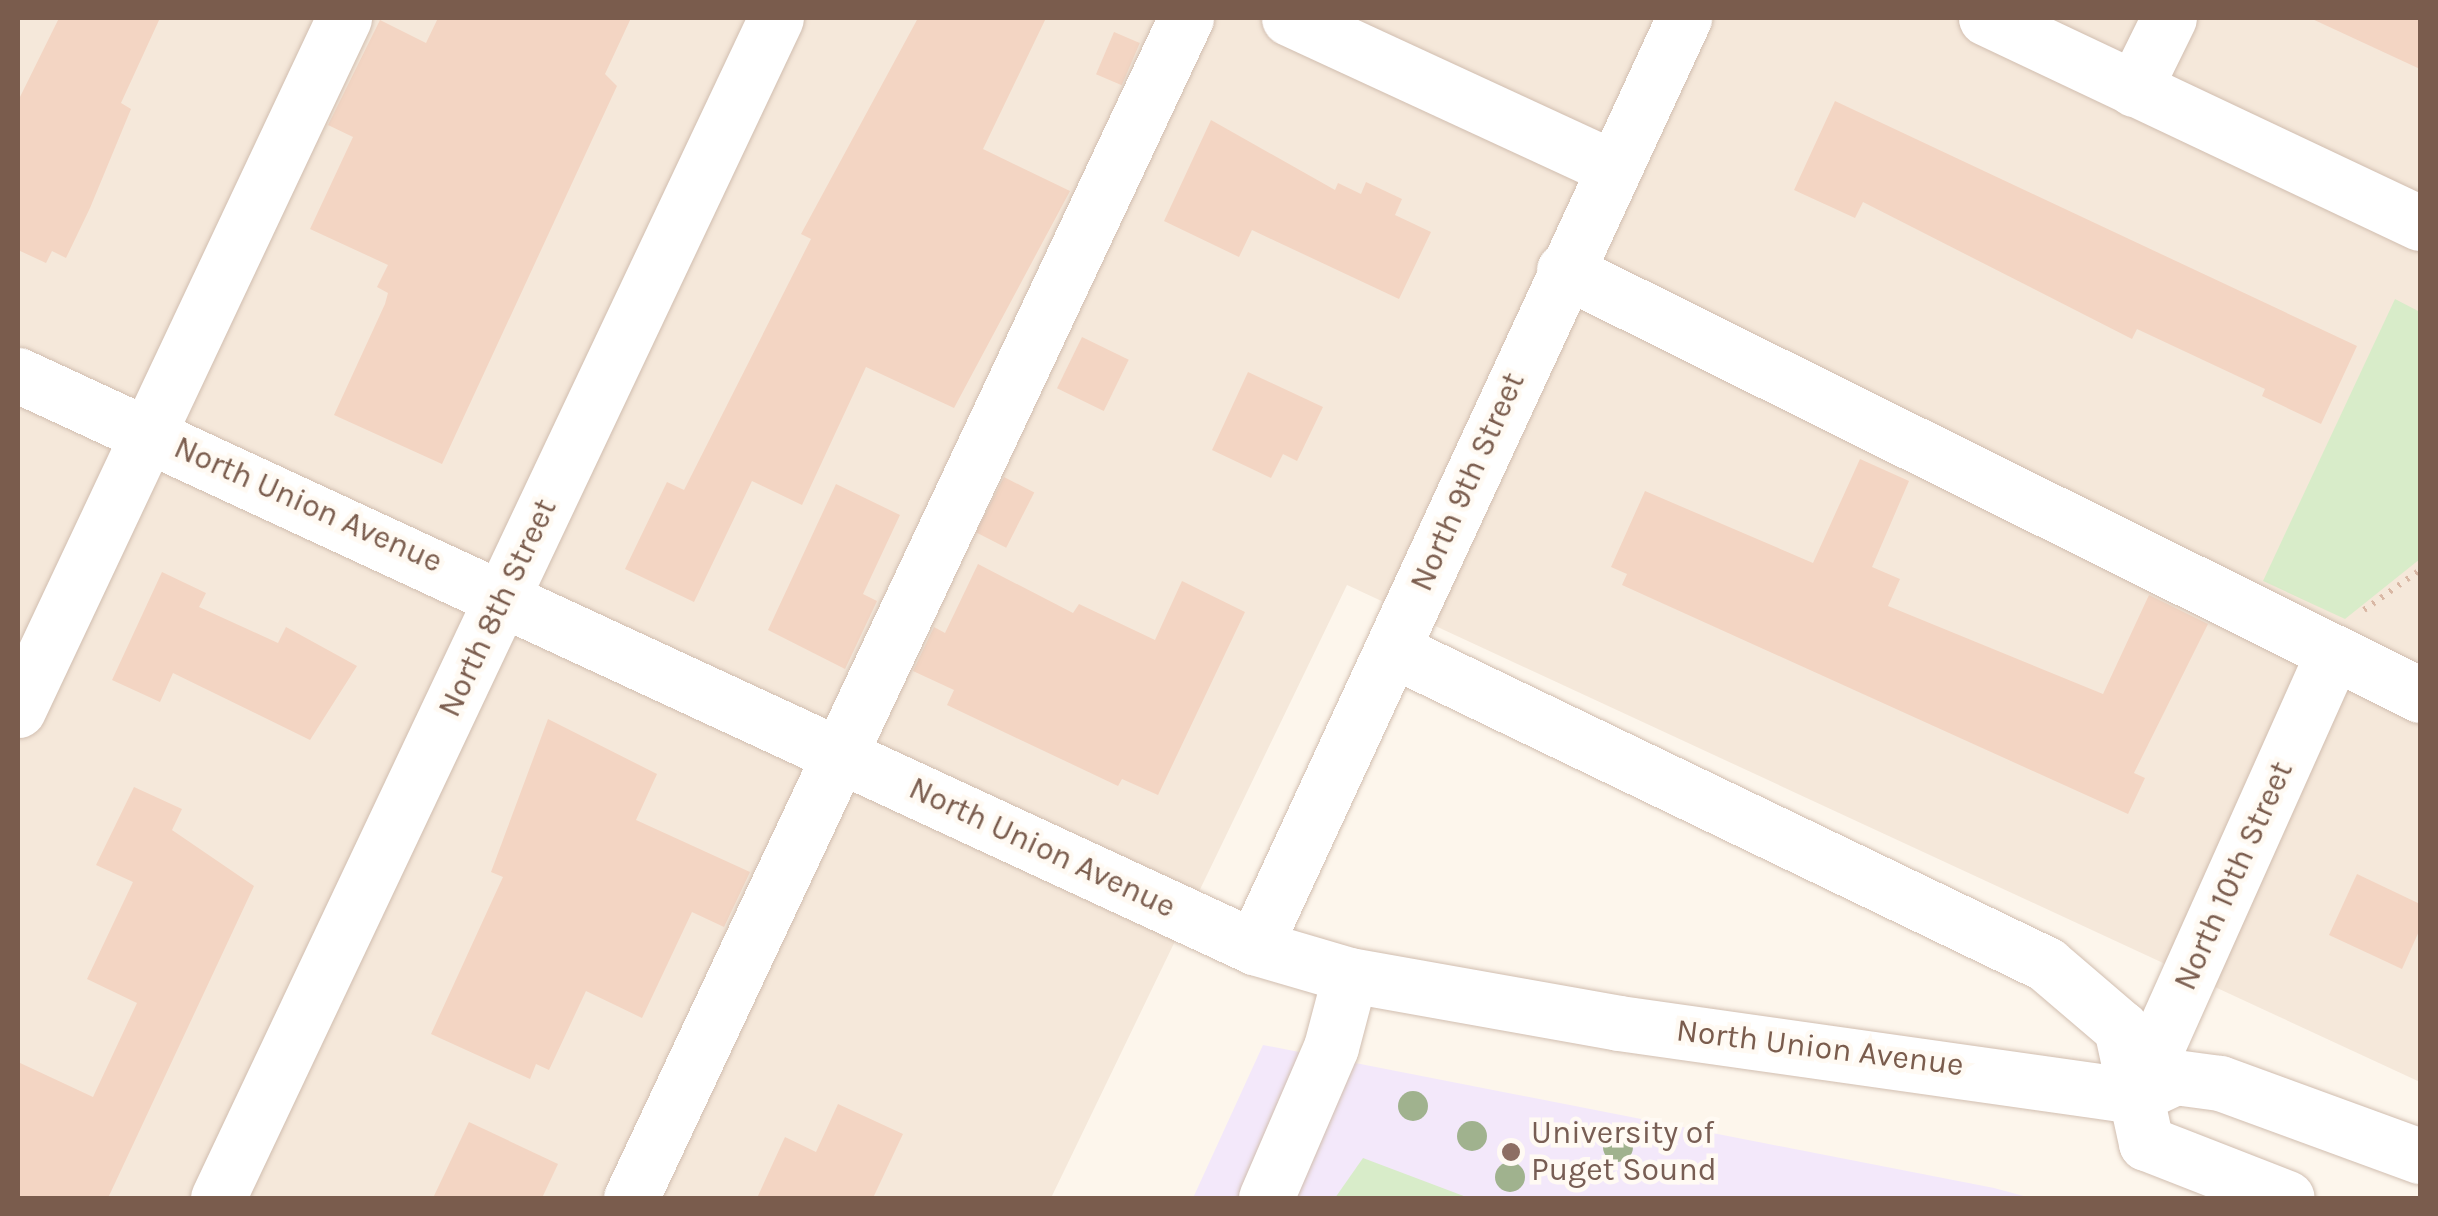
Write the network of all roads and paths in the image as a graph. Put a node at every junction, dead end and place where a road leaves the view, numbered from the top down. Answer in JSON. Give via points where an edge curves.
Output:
{"nodes":[{"id":1,"x":344,"y":18,"type":"edge"},
{"id":2,"x":776,"y":18,"type":"edge"},
{"id":3,"x":1186,"y":18,"type":"edge"},
{"id":4,"x":1289,"y":18,"type":"edge"},
{"id":5,"x":1684,"y":18,"type":"edge"},
{"id":6,"x":1986,"y":18,"type":"edge"},
{"id":7,"x":2168,"y":18,"type":"edge"},
{"id":8,"x":2134,"y":89,"type":"junction"},
{"id":9,"x":1614,"y":168,"type":"junction"},
{"id":10,"x":2420,"y":223,"type":"edge"},
{"id":11,"x":1564,"y":270,"type":"junction"},
{"id":12,"x":18,"y":375,"type":"edge"},
{"id":13,"x":147,"y":432,"type":"junction"},
{"id":14,"x":505,"y":593,"type":"junction"},
{"id":15,"x":1392,"y":650,"type":"junction"},
{"id":16,"x":2332,"y":655,"type":"junction"},
{"id":17,"x":2420,"y":695,"type":"edge"},
{"id":18,"x":18,"y":710,"type":"edge"},
{"id":19,"x":840,"y":754,"type":"junction"},
{"id":20,"x":1254,"y":947,"type":"junction"},
{"id":21,"x":1350,"y":975,"type":"junction"},
{"id":22,"x":2134,"y":1096,"type":"junction"},
{"id":23,"x":2420,"y":1156,"type":"edge"},
{"id":24,"x":218,"y":1198,"type":"edge"},
{"id":25,"x":631,"y":1198,"type":"edge"},
{"id":26,"x":1266,"y":1198,"type":"edge"},
{"id":27,"x":2287,"y":1198,"type":"edge"}],
"edges":[{"from":1,"to":13,"type":"street"},
{"from":2,"to":14,"type":"street","name":"North 8th Street"},
{"from":3,"to":19,"type":"street"},
{"from":4,"to":9,"type":"street"},
{"from":5,"to":9,"type":"street","name":"North 9th Street"},
{"from":6,"to":8,"type":"street"},
{"from":7,"to":8,"type":"street"},
{"from":8,"to":10,"type":"street"},
{"from":9,"to":11,"type":"street","name":"North 9th Street"},
{"from":11,"to":15,"type":"street","name":"North 9th Street"},
{"from":11,"to":16,"type":"street"},
{"from":12,"to":13,"type":"street","name":"North Union Avenue"},
{"from":13,"to":14,"type":"street","name":"North Union Avenue"},
{"from":13,"to":18,"type":"street"},
{"from":14,"to":19,"type":"street","name":"North Union Avenue"},
{"from":14,"to":24,"type":"street","name":"North 8th Street"},
{"from":15,"to":20,"type":"street","name":"North 9th Street"},
{"from":15,"to":22,"type":"street","via":[[2046,964],[2121,1028]]},
{"from":16,"to":17,"type":"street"},
{"from":16,"to":22,"type":"street","name":"North 10th Street"},
{"from":19,"to":20,"type":"street","name":"North Union Avenue"},
{"from":19,"to":25,"type":"street"},
{"from":20,"to":21,"type":"street","name":"North Union Avenue"},
{"from":21,"to":22,"type":"street","name":"North Union Avenue"},
{"from":21,"to":26,"type":"street","via":[[1332,1047]]},
{"from":22,"to":23,"type":"street","via":[[2175,1076],[2220,1083]]},
{"from":22,"to":27,"type":"street","via":[[2146,1143]]}]}
